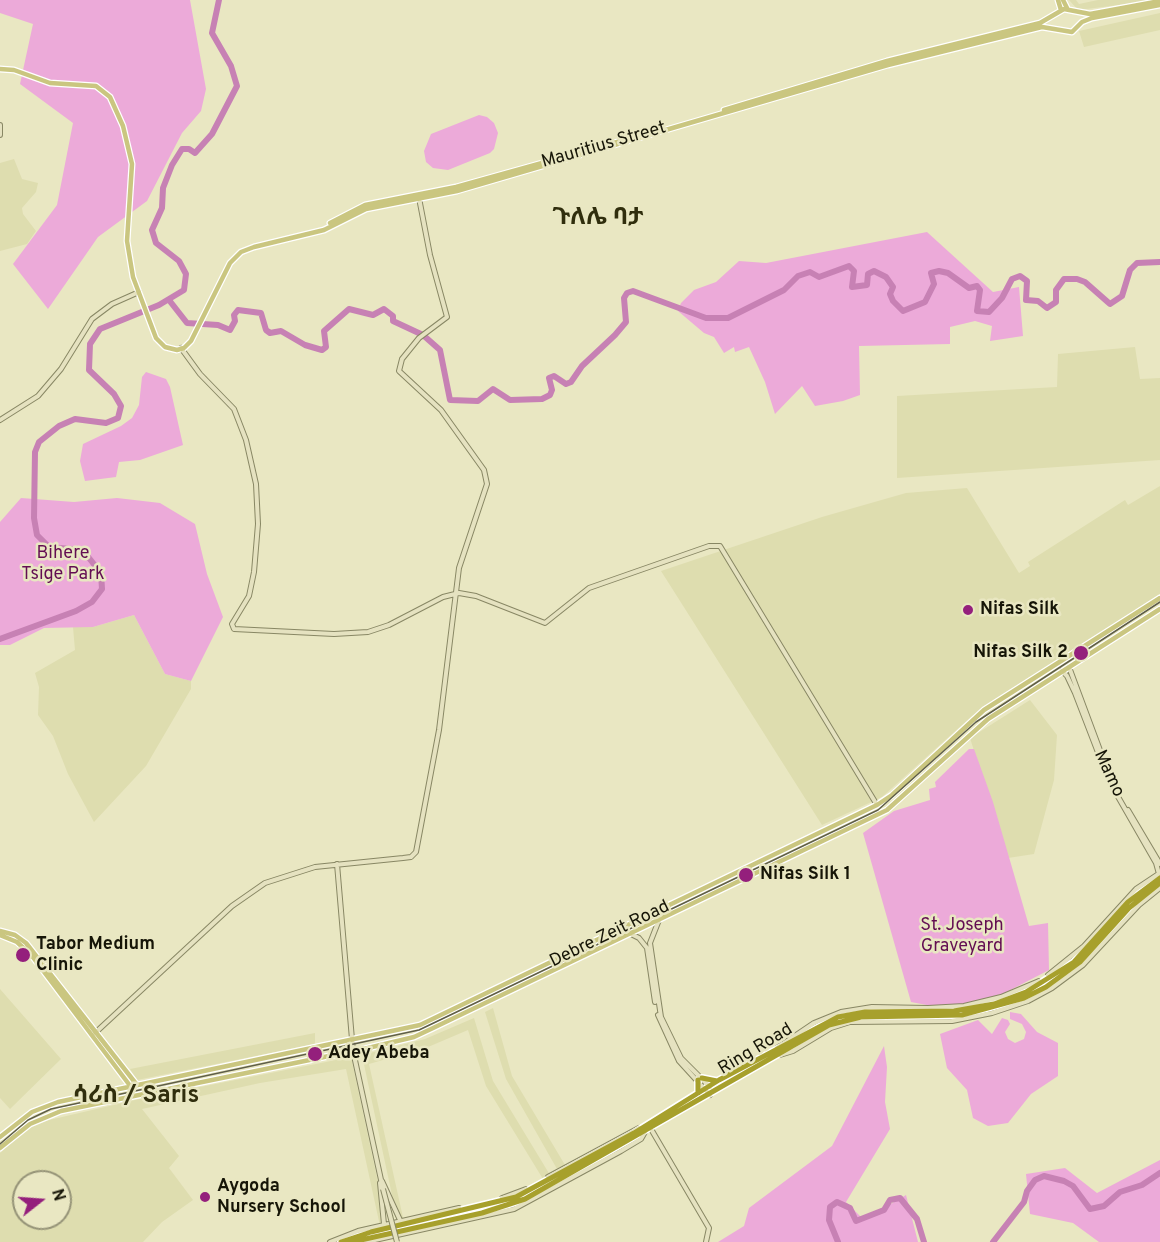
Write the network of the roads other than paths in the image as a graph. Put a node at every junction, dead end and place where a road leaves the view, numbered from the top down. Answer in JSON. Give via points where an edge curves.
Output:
{"nodes":[{"id":1,"x":1060,"y":0,"type":"edge"},
{"id":2,"x":1160,"y":3,"type":"edge"},
{"id":3,"x":1067,"y":8,"type":"junction"},
{"id":4,"x":1059,"y":12,"type":"junction"},
{"id":5,"x":1076,"y":12,"type":"junction"},
{"id":6,"x":1058,"y":28,"type":"junction"},
{"id":7,"x":1078,"y":28,"type":"junction"},
{"id":8,"x":0,"y":67,"type":"edge"},
{"id":9,"x":0,"y":126,"type":"edge"},
{"id":10,"x":0,"y":135,"type":"edge"},
{"id":11,"x":418,"y":196,"type":"junction"},
{"id":12,"x":139,"y":292,"type":"junction"},
{"id":13,"x":181,"y":348,"type":"junction"},
{"id":14,"x":0,"y":420,"type":"edge"},
{"id":15,"x":454,"y":593,"type":"junction"},
{"id":16,"x":1160,"y":598,"type":"edge"},
{"id":17,"x":1160,"y":609,"type":"edge"},
{"id":18,"x":1069,"y":667,"type":"junction"},
{"id":19,"x":1062,"y":671,"type":"junction"},
{"id":20,"x":1084,"y":713,"type":"junction"},
{"id":21,"x":878,"y":806,"type":"junction"},
{"id":22,"x":337,"y":864,"type":"junction"},
{"id":23,"x":1160,"y":864,"type":"edge"},
{"id":24,"x":1160,"y":875,"type":"edge"},
{"id":25,"x":1160,"y":883,"type":"edge"},
{"id":26,"x":1160,"y":888,"type":"edge"},
{"id":27,"x":659,"y":920,"type":"junction"},
{"id":28,"x":0,"y":933,"type":"edge"},
{"id":29,"x":631,"y":934,"type":"junction"},
{"id":30,"x":653,"y":974,"type":"junction"},
{"id":31,"x":94,"y":1034,"type":"junction"},
{"id":32,"x":361,"y":1040,"type":"junction"},
{"id":33,"x":353,"y":1041,"type":"junction"},
{"id":34,"x":363,"y":1049,"type":"junction"},
{"id":35,"x":353,"y":1051,"type":"junction"},
{"id":36,"x":777,"y":1052,"type":"junction"},
{"id":37,"x":700,"y":1079,"type":"junction"},
{"id":38,"x":719,"y":1080,"type":"junction"},
{"id":39,"x":134,"y":1086,"type":"junction"},
{"id":40,"x":707,"y":1088,"type":"junction"},
{"id":41,"x":698,"y":1094,"type":"junction"},
{"id":42,"x":712,"y":1094,"type":"junction"},
{"id":43,"x":651,"y":1129,"type":"junction"},
{"id":44,"x":644,"y":1130,"type":"junction"},
{"id":45,"x":0,"y":1137,"type":"edge"},
{"id":46,"x":0,"y":1148,"type":"edge"},
{"id":47,"x":380,"y":1179,"type":"junction"},
{"id":48,"x":400,"y":1220,"type":"junction"},
{"id":49,"x":384,"y":1224,"type":"junction"},
{"id":50,"x":391,"y":1239,"type":"edge"},
{"id":51,"x":330,"y":1242,"type":"edge"},
{"id":52,"x":341,"y":1242,"type":"edge"},
{"id":53,"x":352,"y":1242,"type":"edge"},
{"id":54,"x":366,"y":1242,"type":"edge"},
{"id":55,"x":397,"y":1242,"type":"edge"},
{"id":56,"x":706,"y":1242,"type":"edge"}],
"edges":[{"from":1,"to":3,"type":"main road"},
{"from":1,"to":4,"type":"main road"},
{"from":2,"to":5,"type":"main road","via":[[1090,14]]},
{"from":2,"to":7,"type":"main road","via":[[1092,18]]},
{"from":3,"to":4,"type":"main road"},
{"from":3,"to":5,"type":"main road"},
{"from":4,"to":6,"type":"main road","via":[[1055,22]]},
{"from":4,"to":11,"type":"main road","name":"Mauritius Street","via":[[1040,23],[886,61],[544,163]]},
{"from":5,"to":7,"type":"main road","via":[[1080,19]]},
{"from":6,"to":7,"type":"main road","via":[[1068,33]]},
{"from":6,"to":11,"type":"main road","name":"Mauritius Street","via":[[1032,29],[888,65],[569,159]]},
{"from":8,"to":12,"type":"main road","via":[[21,70],[50,82],[94,84],[112,96],[134,164],[129,245]]},
{"from":9,"to":10,"type":"street"},
{"from":11,"to":13,"type":"main road","name":"Mauritius Street","via":[[365,205],[322,227],[240,250],[225,267],[196,330]]},
{"from":11,"to":15,"type":"street","via":[[447,317],[424,332],[402,359],[401,375],[441,410],[486,475],[487,484],[465,546]]},
{"from":12,"to":13,"type":"main road","via":[[160,340]]},
{"from":12,"to":14,"type":"street","via":[[112,304],[92,319],[61,369],[38,396]]},
{"from":13,"to":15,"type":"street","via":[[234,409],[256,484],[254,572],[250,592],[232,628],[368,632]]},
{"from":15,"to":21,"type":"street","via":[[476,596],[545,623],[589,588],[709,546],[720,546]]},
{"from":15,"to":22,"type":"street","via":[[439,730],[416,852],[411,857]]},
{"from":16,"to":21,"type":"main road","name":"Debre Zeit Road","via":[[984,710]]},
{"from":17,"to":18,"type":"main road","name":"Debre Zeit Road"},
{"from":18,"to":19,"type":"main road","name":"Debre Zeit Road"},
{"from":18,"to":20,"type":"street"},
{"from":19,"to":20,"type":"street","name":"Mamo"},
{"from":19,"to":27,"type":"main road","name":"Debre Zeit Road","via":[[980,725],[893,806]]},
{"from":20,"to":23,"type":"street","via":[[1112,780]]},
{"from":20,"to":24,"type":"street","name":"Mamo","via":[[1109,781]]},
{"from":21,"to":32,"type":"main road","name":"Debre Zeit Road","via":[[420,1025]]},
{"from":22,"to":31,"type":"street","via":[[286,874],[243,897]]},
{"from":22,"to":33,"type":"street"},
{"from":24,"to":36,"type":"highway","name":"Ring Road","via":[[1128,902],[1074,962],[1026,992],[994,1004],[954,1011],[856,1012],[826,1022]]},
{"from":25,"to":36,"type":"highway","name":"Ring Road","via":[[1129,908],[1080,962],[1024,998],[962,1015],[848,1019]]},
{"from":26,"to":36,"type":"street","via":[[1083,965],[1028,1000],[992,1013],[952,1020],[850,1022],[831,1028],[793,1051]]},
{"from":27,"to":29,"type":"main road","name":"Debre Zeit Road"},
{"from":27,"to":30,"type":"street","via":[[650,943]]},
{"from":28,"to":31,"type":"main road","via":[[15,935],[26,942]]},
{"from":29,"to":30,"type":"street","via":[[647,948]]},
{"from":29,"to":34,"type":"main road","name":"Debre Zeit Road","via":[[419,1035]]},
{"from":30,"to":37,"type":"street","via":[[659,1023],[679,1061]]},
{"from":31,"to":39,"type":"main road"},
{"from":32,"to":33,"type":"main road","name":"Debre Zeit Road"},
{"from":32,"to":34,"type":"main road"},
{"from":33,"to":35,"type":"street"},
{"from":33,"to":39,"type":"main road","name":"Debre Zeit Road"},
{"from":34,"to":35,"type":"main road","name":"Debre Zeit Road"},
{"from":35,"to":46,"type":"main road","name":"Debre Zeit Road","via":[[61,1111],[30,1124]]},
{"from":35,"to":47,"type":"street"},
{"from":36,"to":38,"type":"highway","name":"Ring Road"},
{"from":36,"to":42,"type":"highway","name":"Ring Road"},
{"from":37,"to":38,"type":"highway"},
{"from":37,"to":40,"type":"street"},
{"from":37,"to":41,"type":"highway"},
{"from":38,"to":40,"type":"highway","name":"Ring Road"},
{"from":39,"to":45,"type":"main road","name":"Debre Zeit Road","via":[[44,1106]]},
{"from":40,"to":41,"type":"highway","name":"Ring Road"},
{"from":40,"to":42,"type":"street"},
{"from":41,"to":44,"type":"highway","name":"Ring Road"},
{"from":42,"to":43,"type":"highway","name":"Ring Road"},
{"from":43,"to":44,"type":"highway","name":"Ring Road"},
{"from":43,"to":56,"type":"street","via":[[709,1228]]},
{"from":44,"to":48,"type":"street","name":"Ring Road","via":[[632,1130],[520,1192]]},
{"from":44,"to":50,"type":"street","via":[[641,1139],[514,1209]]},
{"from":44,"to":52,"type":"highway","name":"Ring Road","via":[[516,1197]]},
{"from":44,"to":53,"type":"highway","name":"Ring Road","via":[[516,1203]]},
{"from":47,"to":48,"type":"street"},
{"from":47,"to":49,"type":"street"},
{"from":47,"to":55,"type":"street","bridge":true},
{"from":48,"to":49,"type":"street","name":"Ring Road"},
{"from":49,"to":51,"type":"street","name":"Ring Road"},
{"from":50,"to":54,"type":"street"}]}
